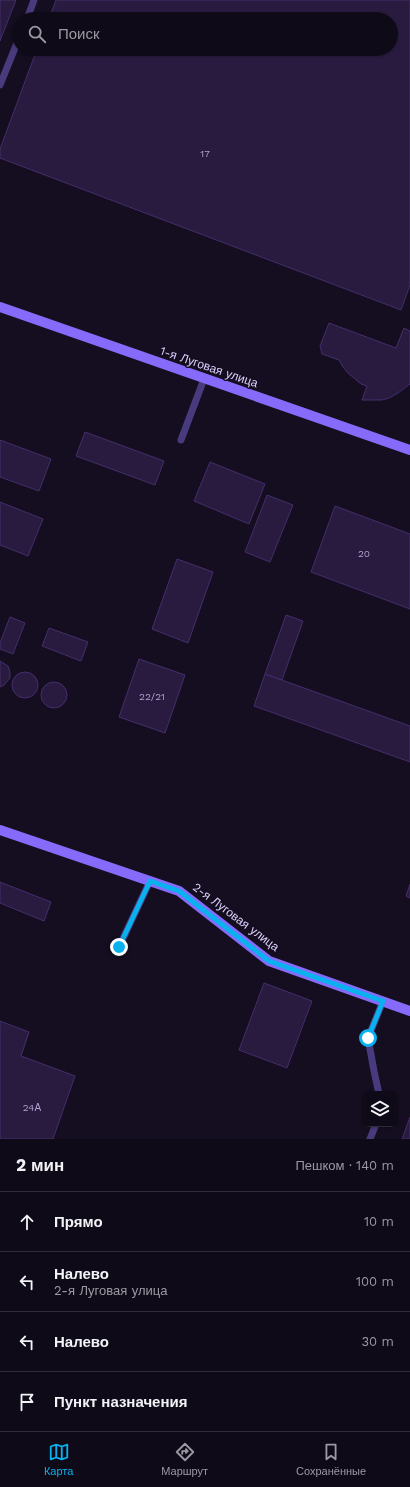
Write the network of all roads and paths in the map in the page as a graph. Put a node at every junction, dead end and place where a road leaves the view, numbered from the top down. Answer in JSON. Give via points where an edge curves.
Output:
{"nodes":[{"id":1,"x":34,"y":0,"type":"edge"},
{"id":2,"x":30,"y":12,"type":"edge"},
{"id":3,"x":12,"y":56,"type":"edge"},
{"id":4,"x":0,"y":86,"type":"edge"},
{"id":5,"x":0,"y":307,"type":"edge"},
{"id":6,"x":204,"y":379,"type":"junction"},
{"id":7,"x":181,"y":440,"type":"dead end"},
{"id":8,"x":410,"y":450,"type":"edge"},
{"id":9,"x":0,"y":830,"type":"edge"},
{"id":10,"x":150,"y":881,"type":"junction"},
{"id":11,"x":119,"y":947,"type":"dead end"},
{"id":12,"x":383,"y":1001,"type":"junction"},
{"id":13,"x":410,"y":1011,"type":"edge"},
{"id":14,"x":378,"y":1091,"type":"edge"},
{"id":15,"x":375,"y":1127,"type":"edge"},
{"id":16,"x":370,"y":1139,"type":"edge"}],
"edges":[{"from":1,"to":2,"type":"lane"},
{"from":3,"to":4,"type":"lane"},
{"from":5,"to":6,"type":"main road","name":"1-я Луговая улица"},
{"from":6,"to":7,"type":"lane"},
{"from":6,"to":8,"type":"main road","name":"1-я Луговая улица"},
{"from":9,"to":10,"type":"main road","name":"2-я Луговая улица"},
{"from":10,"to":11,"type":"lane"},
{"from":10,"to":12,"type":"main road","name":"2-я Луговая улица","via":[[179,891],[269,961]]},
{"from":12,"to":13,"type":"main road","name":"2-я Луговая улица"},
{"from":12,"to":14,"type":"lane","via":[[368,1038]]},
{"from":15,"to":16,"type":"lane"}]}
